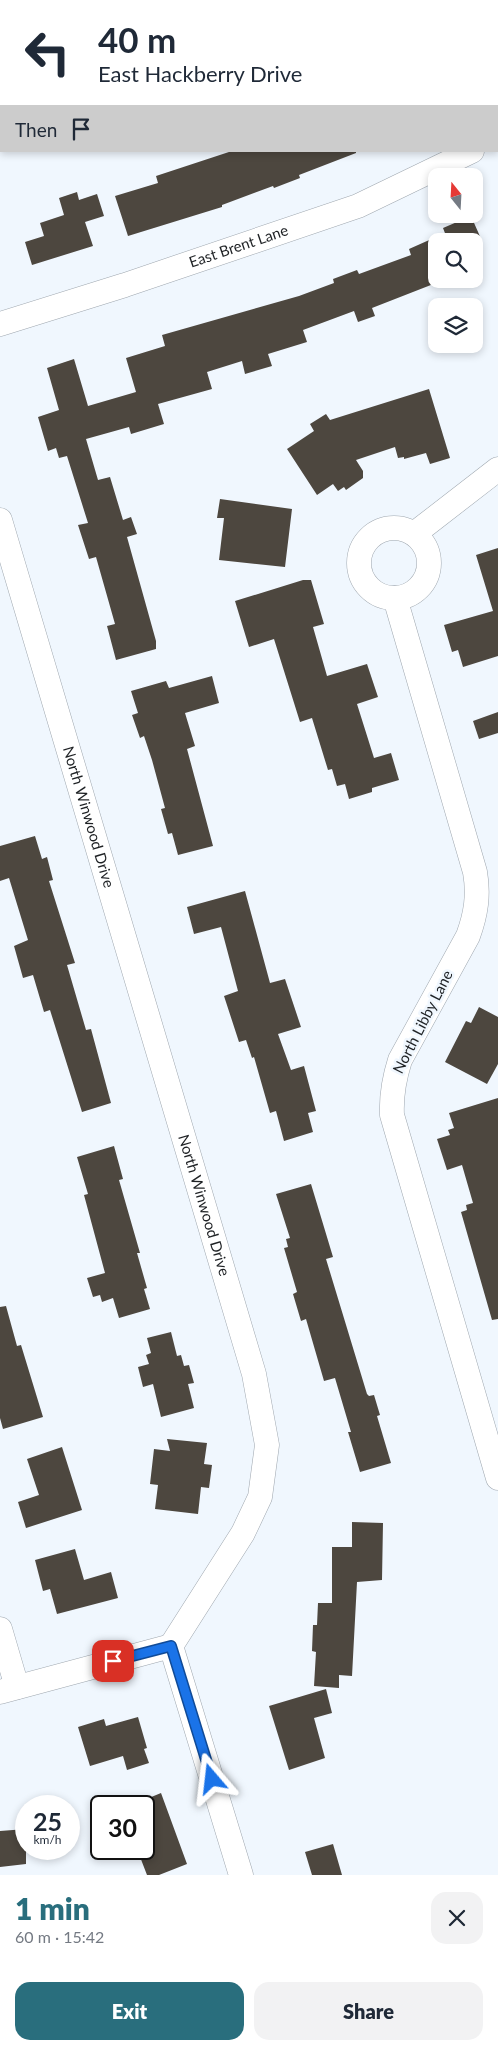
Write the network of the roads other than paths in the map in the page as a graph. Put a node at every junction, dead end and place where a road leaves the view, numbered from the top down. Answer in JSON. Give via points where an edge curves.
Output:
{"nodes":[{"id":1,"x":470,"y":152,"type":"edge"},
{"id":2,"x":0,"y":324,"type":"edge"},
{"id":3,"x":498,"y":469,"type":"edge"},
{"id":4,"x":0,"y":520,"type":"edge"},
{"id":5,"x":414,"y":534,"type":"junction"},
{"id":6,"x":395,"y":598,"type":"junction"},
{"id":7,"x":498,"y":1478,"type":"edge"},
{"id":8,"x":0,"y":1629,"type":"edge"},
{"id":9,"x":171,"y":1646,"type":"junction"},
{"id":10,"x":8,"y":1689,"type":"edge"},
{"id":11,"x":242,"y":1875,"type":"edge"}],
"edges":[{"from":1,"to":2,"type":"street","name":"East Brent Lane","via":[[358,206]]},
{"from":3,"to":5,"type":"street"},
{"from":4,"to":9,"type":"street","name":"North Winwood Drive","via":[[254,1374],[267,1445],[260,1497],[243,1533]]},
{"from":5,"to":6,"type":"street","via":[[428,551],[428,572],[416,590]]},
{"from":5,"to":6,"type":"street","via":[[404,529],[382,530],[365,543],[361,553],[359,564],[366,584],[374,592]]},
{"from":6,"to":7,"type":"street","name":"North Libby Lane","via":[[478,888],[474,921],[468,936],[400,1060],[391,1098],[392,1115]]},
{"from":8,"to":10,"type":"street"},
{"from":9,"to":10,"type":"street"},
{"from":9,"to":11,"type":"street"}]}
